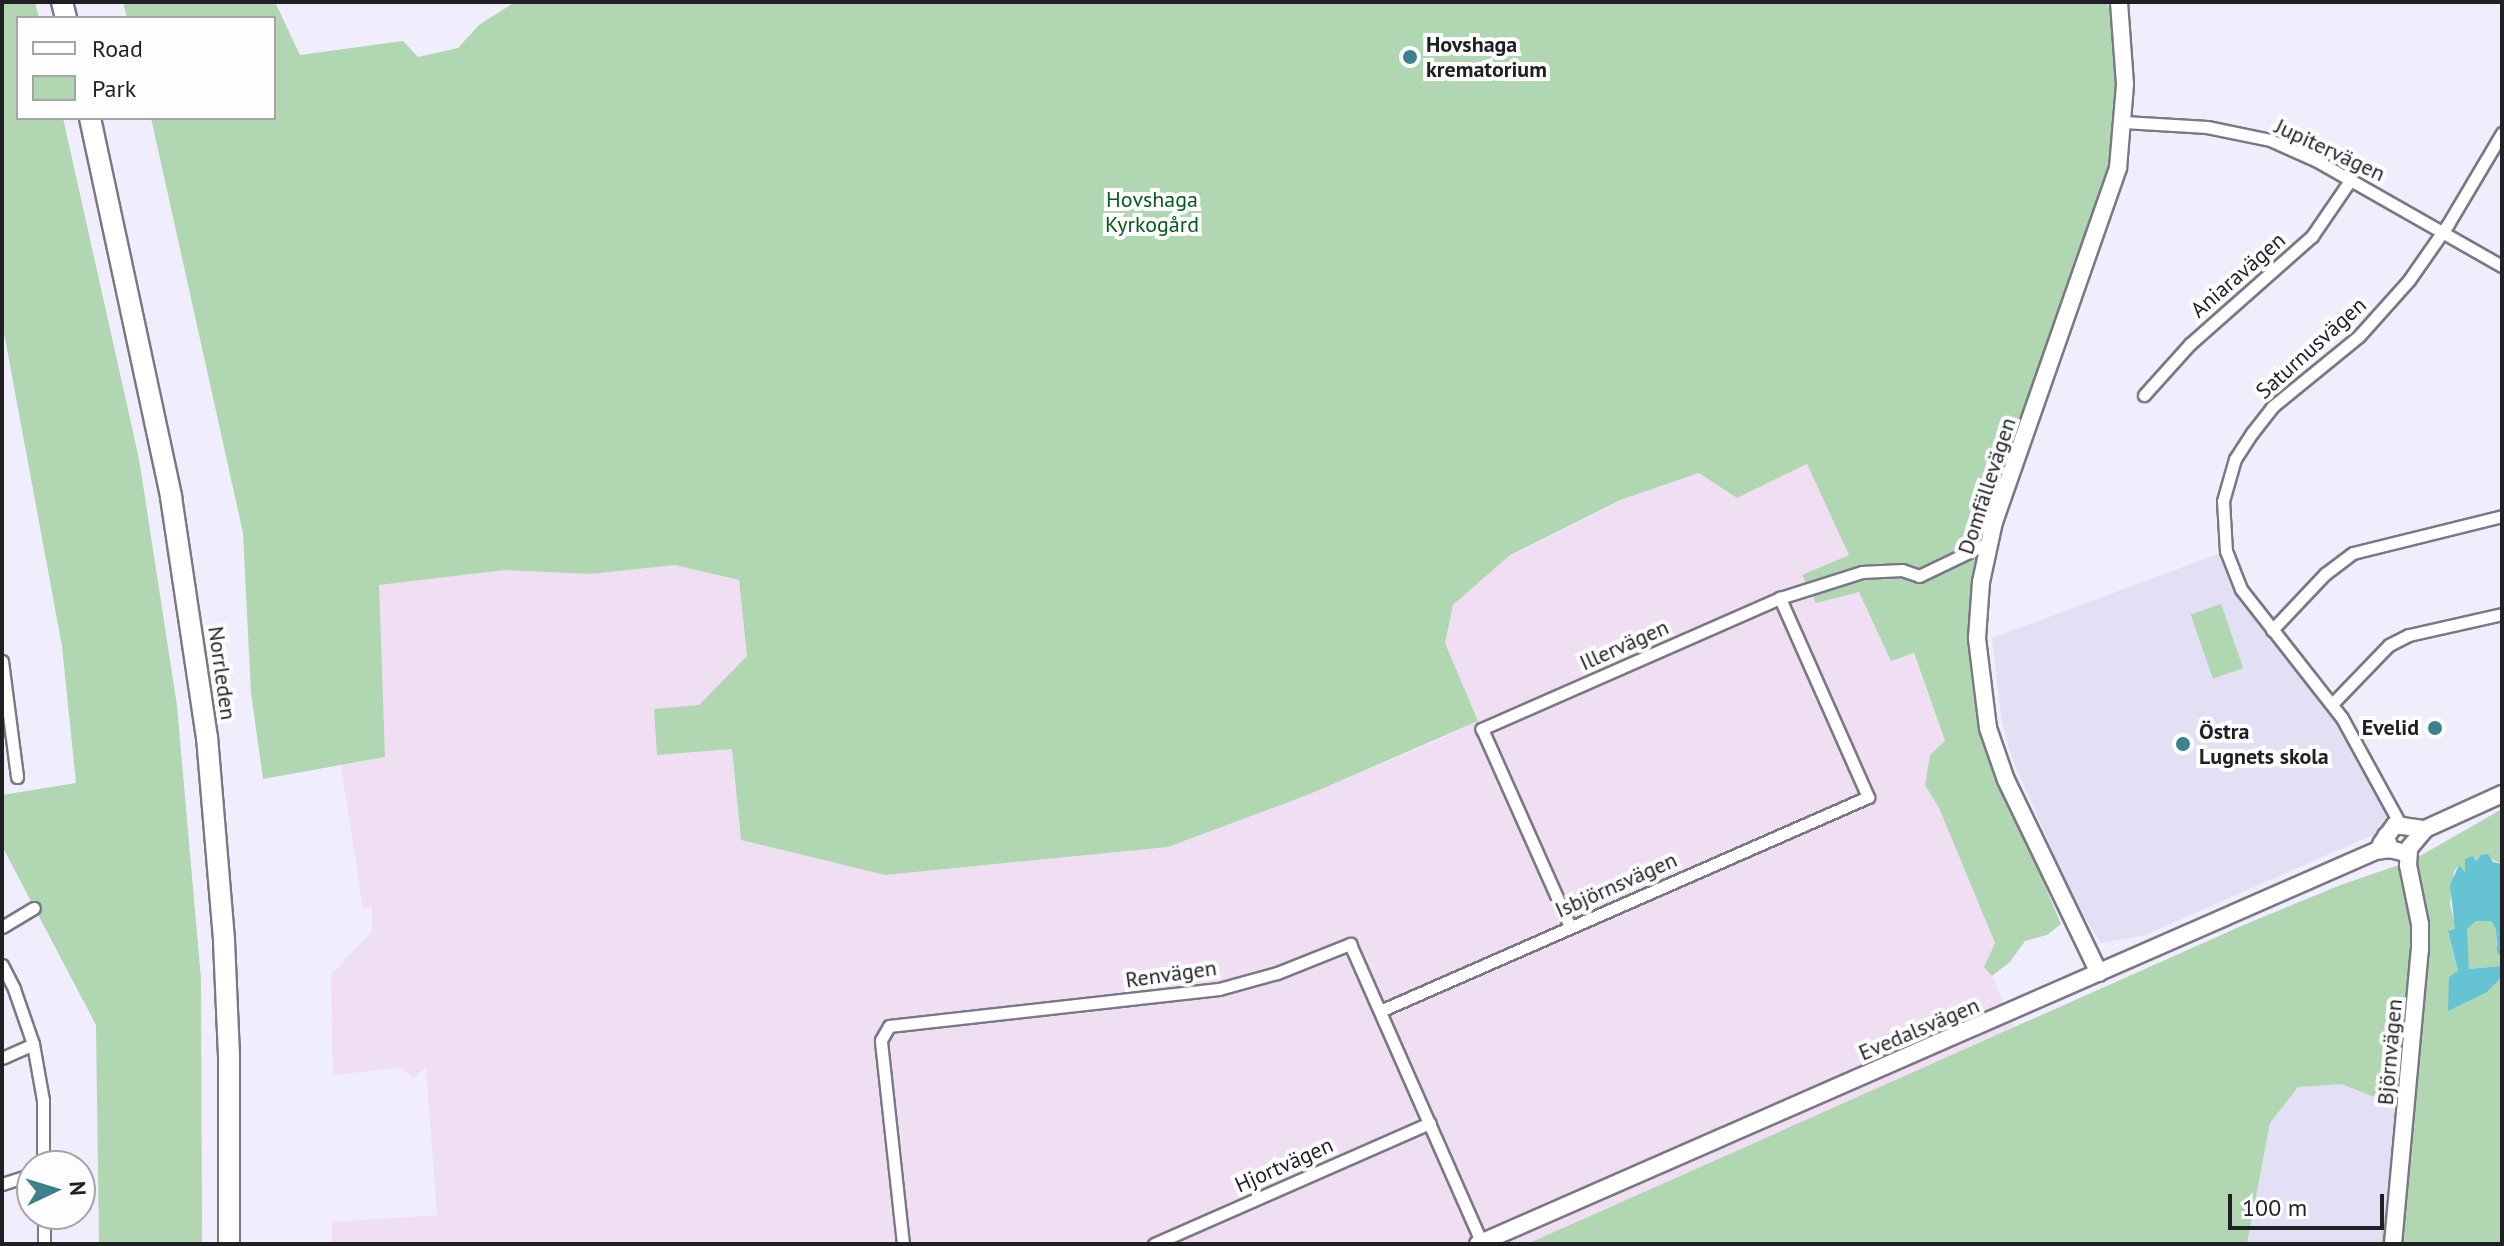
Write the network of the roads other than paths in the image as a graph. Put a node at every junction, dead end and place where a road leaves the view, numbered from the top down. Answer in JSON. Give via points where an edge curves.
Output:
{"nodes":[{"id":1,"x":2119,"y":2,"type":"edge"},
{"id":2,"x":80,"y":120,"type":"edge"},
{"id":3,"x":90,"y":120,"type":"edge"},
{"id":4,"x":2124,"y":122,"type":"junction"},
{"id":5,"x":2502,"y":133,"type":"edge"},
{"id":6,"x":2351,"y":179,"type":"junction"},
{"id":7,"x":2444,"y":230,"type":"junction"},
{"id":8,"x":2502,"y":266,"type":"edge"},
{"id":9,"x":2144,"y":395,"type":"dead end"},
{"id":10,"x":2502,"y":516,"type":"edge"},
{"id":11,"x":1988,"y":543,"type":"junction"},
{"id":12,"x":1780,"y":598,"type":"junction"},
{"id":13,"x":2502,"y":614,"type":"edge"},
{"id":14,"x":2272,"y":630,"type":"junction"},
{"id":15,"x":2,"y":661,"type":"edge"},
{"id":16,"x":2332,"y":704,"type":"junction"},
{"id":17,"x":6,"y":723,"type":"edge"},
{"id":18,"x":17,"y":777,"type":"dead end"},
{"id":19,"x":2502,"y":794,"type":"edge"},
{"id":20,"x":2400,"y":841,"type":"junction"},
{"id":21,"x":34,"y":908,"type":"dead end"},
{"id":22,"x":2,"y":927,"type":"edge"},
{"id":23,"x":1570,"y":927,"type":"junction"},
{"id":24,"x":2,"y":965,"type":"edge"},
{"id":25,"x":2099,"y":973,"type":"junction"},
{"id":26,"x":1380,"y":1011,"type":"junction"},
{"id":27,"x":33,"y":1044,"type":"junction"},
{"id":28,"x":2,"y":1058,"type":"edge"},
{"id":29,"x":1430,"y":1123,"type":"junction"},
{"id":30,"x":43,"y":1150,"type":"edge"},
{"id":31,"x":1480,"y":1243,"type":"edge"},
{"id":32,"x":218,"y":1244,"type":"edge"},
{"id":33,"x":229,"y":1244,"type":"edge"},
{"id":34,"x":903,"y":1244,"type":"edge"},
{"id":35,"x":1154,"y":1244,"type":"edge"},
{"id":36,"x":2393,"y":1244,"type":"edge"}],
"edges":[{"from":1,"to":4,"type":"street","name":"Domfällevägen"},
{"from":2,"to":32,"type":"highway","name":"Norrleden","via":[[159,484],[194,723],[216,1000]]},
{"from":3,"to":33,"type":"highway","name":"Norrleden","via":[[169,482],[207,737],[224,941]]},
{"from":4,"to":6,"type":"street","name":"Jupitervägen","via":[[2207,127],[2270,140]]},
{"from":4,"to":11,"type":"street","name":"Domfällevägen","via":[[2105,213]]},
{"from":5,"to":7,"type":"street","name":"Saturnusvägen"},
{"from":6,"to":7,"type":"street","name":"Jupitervägen"},
{"from":6,"to":9,"type":"street","name":"Aniaravägen","via":[[2312,236],[2190,344]]},
{"from":7,"to":8,"type":"street","name":"Jupitervägen"},
{"from":7,"to":14,"type":"street","name":"Saturnusvägen","via":[[2377,317],[2326,367],[2272,407],[2235,459],[2223,501],[2226,551],[2241,589]]},
{"from":10,"to":14,"type":"street","via":[[2353,553],[2325,574]]},
{"from":11,"to":12,"type":"street","via":[[1919,576],[1902,570],[1862,572]]},
{"from":11,"to":25,"type":"street","name":"Domfällevägen","via":[[1977,638],[1988,728],[2006,780]]},
{"from":12,"to":23,"type":"street","name":"Illervägen","via":[[1482,729]]},
{"from":12,"to":23,"type":"street","name":"Isbjörnsvägen","via":[[1868,797]]},
{"from":13,"to":16,"type":"street","via":[[2409,635],[2389,645]]},
{"from":14,"to":16,"type":"street","name":"Saturnusvägen"},
{"from":15,"to":17,"type":"street"},
{"from":16,"to":20,"type":"street","name":"Saturnusvägen","via":[[2365,757]]},
{"from":17,"to":18,"type":"street"},
{"from":19,"to":20,"type":"street","name":"Evedalsvägen"},
{"from":20,"to":25,"type":"street","name":"Evedalsvägen"},
{"from":20,"to":36,"type":"street","name":"Björnvägen","via":[[2420,924],[2420,950]]},
{"from":21,"to":22,"type":"street"},
{"from":23,"to":26,"type":"street","name":"Isbjörnsvägen"},
{"from":24,"to":27,"type":"street"},
{"from":25,"to":31,"type":"street","name":"Evedalsvägen"},
{"from":26,"to":29,"type":"street","name":"Renvägen"},
{"from":26,"to":34,"type":"street","name":"Renvägen","via":[[1350,944],[1219,989],[889,1026],[881,1040]]},
{"from":27,"to":28,"type":"street"},
{"from":27,"to":30,"type":"street","via":[[43,1100]]},
{"from":29,"to":31,"type":"street","name":"Renvägen"},
{"from":29,"to":35,"type":"street","name":"Hjortvägen"}]}
